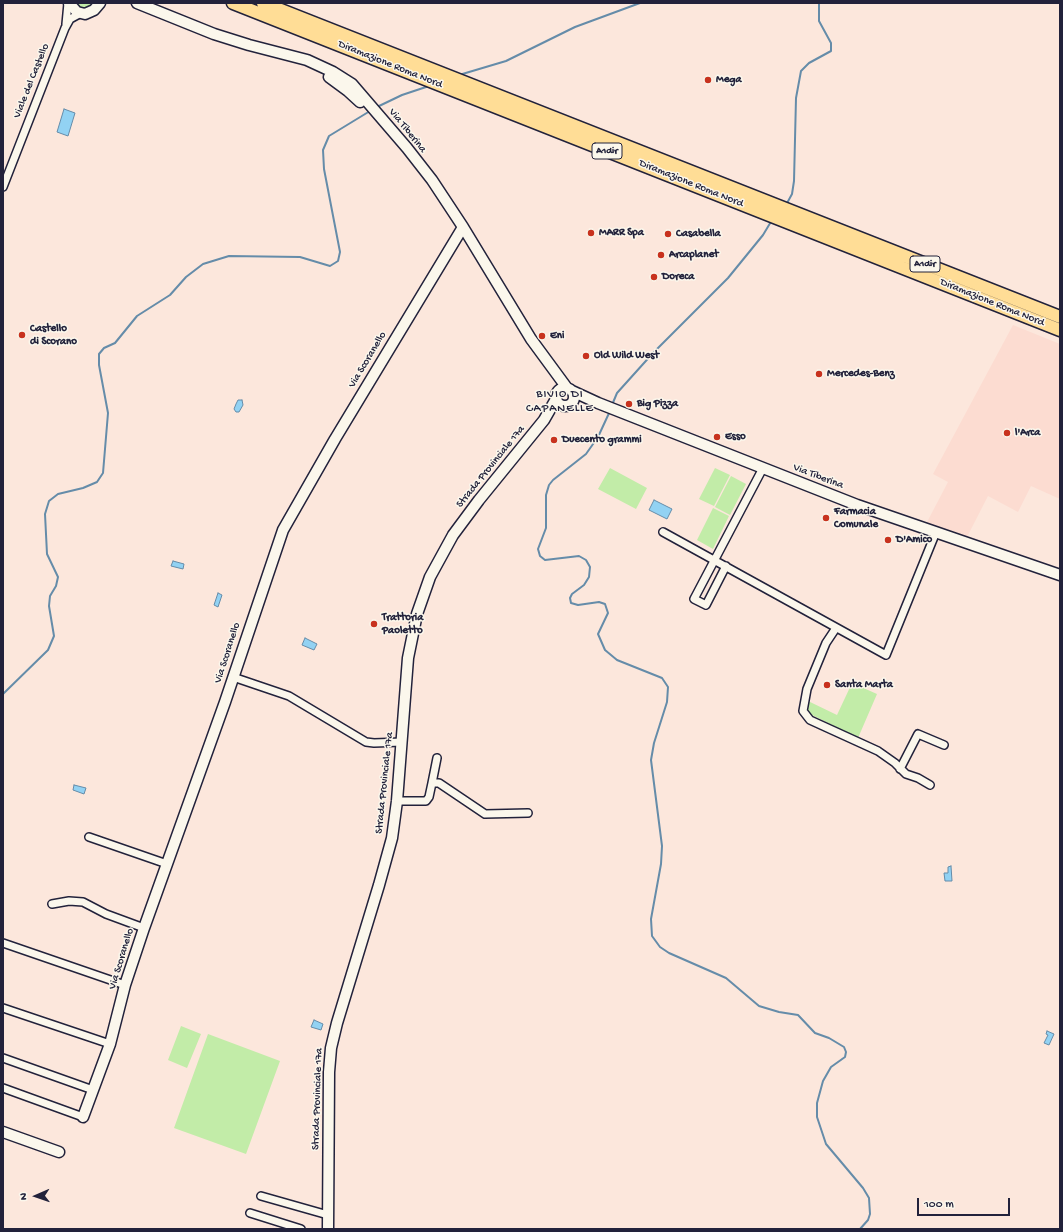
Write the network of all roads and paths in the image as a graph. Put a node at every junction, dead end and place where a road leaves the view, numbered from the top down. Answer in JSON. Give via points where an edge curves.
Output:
{"nodes":[{"id":1,"x":68,"y":3,"type":"edge"},
{"id":2,"x":137,"y":3,"type":"edge"},
{"id":3,"x":233,"y":3,"type":"edge"},
{"id":4,"x":263,"y":3,"type":"edge"},
{"id":5,"x":100,"y":4,"type":"edge"},
{"id":6,"x":81,"y":13,"type":"junction"},
{"id":7,"x":65,"y":28,"type":"junction"},
{"id":8,"x":3,"y":187,"type":"edge"},
{"id":9,"x":767,"y":208,"type":"junction"},
{"id":10,"x":787,"y":216,"type":"junction"},
{"id":11,"x":463,"y":227,"type":"junction"},
{"id":12,"x":1060,"y":317,"type":"edge"},
{"id":13,"x":1060,"y":330,"type":"edge"},
{"id":14,"x":551,"y":369,"type":"junction"},
{"id":15,"x":569,"y":390,"type":"junction"},
{"id":16,"x":561,"y":400,"type":"junction"},
{"id":17,"x":596,"y":403,"type":"junction"},
{"id":18,"x":762,"y":468,"type":"junction"},
{"id":19,"x":663,"y":532,"type":"dead end"},
{"id":20,"x":936,"y":532,"type":"junction"},
{"id":21,"x":714,"y":560,"type":"junction"},
{"id":22,"x":726,"y":566,"type":"junction"},
{"id":23,"x":1060,"y":575,"type":"edge"},
{"id":24,"x":836,"y":628,"type":"junction"},
{"id":25,"x":233,"y":677,"type":"junction"},
{"id":26,"x":402,"y":742,"type":"junction"},
{"id":27,"x":944,"y":745,"type":"dead end"},
{"id":28,"x":437,"y":758,"type":"dead end"},
{"id":29,"x":900,"y":769,"type":"junction"},
{"id":30,"x":432,"y":783,"type":"junction"},
{"id":31,"x":930,"y":785,"type":"dead end"},
{"id":32,"x":397,"y":801,"type":"junction"},
{"id":33,"x":528,"y":812,"type":"dead end"},
{"id":34,"x":89,"y":837,"type":"dead end"},
{"id":35,"x":167,"y":864,"type":"junction"},
{"id":36,"x":52,"y":904,"type":"dead end"},
{"id":37,"x":144,"y":928,"type":"junction"},
{"id":38,"x":3,"y":943,"type":"edge"},
{"id":39,"x":125,"y":985,"type":"junction"},
{"id":40,"x":3,"y":1008,"type":"edge"},
{"id":41,"x":110,"y":1044,"type":"junction"},
{"id":42,"x":3,"y":1058,"type":"edge"},
{"id":43,"x":3,"y":1088,"type":"edge"},
{"id":44,"x":93,"y":1090,"type":"junction"},
{"id":45,"x":83,"y":1117,"type":"joint"},
{"id":46,"x":3,"y":1132,"type":"edge"},
{"id":47,"x":59,"y":1152,"type":"dead end"},
{"id":48,"x":261,"y":1196,"type":"dead end"},
{"id":49,"x":250,"y":1213,"type":"dead end"},
{"id":50,"x":328,"y":1215,"type":"junction"},
{"id":51,"x":301,"y":1229,"type":"edge"},
{"id":52,"x":328,"y":1229,"type":"edge"}],
"edges":[{"from":1,"to":6,"type":"main road"},
{"from":1,"to":7,"type":"street"},
{"from":2,"to":11,"type":"main road","name":"Via Tiberina","via":[[214,34],[290,59],[342,86],[363,101],[407,148]]},
{"from":3,"to":9,"type":"highway","name":"Diramazione Roma Nord","number":"A1dir","via":[[450,89]]},
{"from":4,"to":9,"type":"highway","name":"Diramazione Roma Nord","number":"A1dir","via":[[472,85]]},
{"from":5,"to":6,"type":"main road","via":[[90,13]]},
{"from":6,"to":7,"type":"street","via":[[70,19]]},
{"from":7,"to":8,"type":"street","name":"Viale del Castello"},
{"from":9,"to":10,"type":"highway","name":"Diramazione Roma Nord","number":"A1dir"},
{"from":10,"to":12,"type":"highway","name":"Diramazione Roma Nord","number":"A1dir"},
{"from":10,"to":13,"type":"highway","name":"Diramazione Roma Nord","number":"A1dir"},
{"from":11,"to":14,"type":"main road","name":"Via Tiberina"},
{"from":11,"to":25,"type":"main road","name":"Via Scoranello","via":[[288,518]]},
{"from":14,"to":15,"type":"main road","name":"Via Tiberina"},
{"from":14,"to":16,"type":"main road"},
{"from":15,"to":16,"type":"main road","name":"Strada Provinciale 17a","via":[[561,389]]},
{"from":15,"to":16,"type":"main road","via":[[573,400]]},
{"from":15,"to":17,"type":"main road","name":"Via Tiberina"},
{"from":16,"to":17,"type":"main road"},
{"from":16,"to":26,"type":"main road","name":"Strada Provinciale 17a","via":[[464,519],[427,583],[410,643]]},
{"from":17,"to":18,"type":"main road","name":"Via Tiberina"},
{"from":18,"to":20,"type":"main road","name":"Via Tiberina"},
{"from":18,"to":21,"type":"street"},
{"from":19,"to":21,"type":"street"},
{"from":20,"to":23,"type":"main road","name":"Via Tiberina"},
{"from":20,"to":24,"type":"street","via":[[886,655]]},
{"from":21,"to":22,"type":"street"},
{"from":21,"to":22,"type":"street","via":[[694,599],[706,605]]},
{"from":22,"to":24,"type":"street"},
{"from":24,"to":29,"type":"street","via":[[826,643],[807,689],[803,711],[810,720],[878,751]]},
{"from":25,"to":26,"type":"street","via":[[289,696],[366,742]]},
{"from":25,"to":35,"type":"main road","name":"Via Scoranello"},
{"from":26,"to":32,"type":"main road","name":"Strada Provinciale 17a"},
{"from":27,"to":29,"type":"street","via":[[918,734]]},
{"from":28,"to":30,"type":"street"},
{"from":29,"to":31,"type":"street"},
{"from":30,"to":32,"type":"street","via":[[430,797],[426,801]]},
{"from":30,"to":33,"type":"street","via":[[445,786],[485,814]]},
{"from":32,"to":50,"type":"main road","name":"Strada Provinciale 17a","via":[[392,838],[332,1041],[329,1072]]},
{"from":34,"to":35,"type":"street"},
{"from":35,"to":37,"type":"main road","name":"Via Scoranello"},
{"from":36,"to":37,"type":"street","via":[[83,902]]},
{"from":37,"to":39,"type":"main road","name":"Via Scoranello"},
{"from":38,"to":39,"type":"street"},
{"from":39,"to":41,"type":"main road","name":"Via Scoranello"},
{"from":40,"to":41,"type":"street"},
{"from":41,"to":44,"type":"main road","name":"Via Scoranello"},
{"from":42,"to":44,"type":"street"},
{"from":43,"to":45,"type":"street"},
{"from":44,"to":45,"type":"main road","name":"Via Scoranello"},
{"from":46,"to":47,"type":"main road"},
{"from":48,"to":50,"type":"street"},
{"from":49,"to":51,"type":"street"},
{"from":50,"to":52,"type":"main road","name":"Strada Provinciale 17a"}]}
